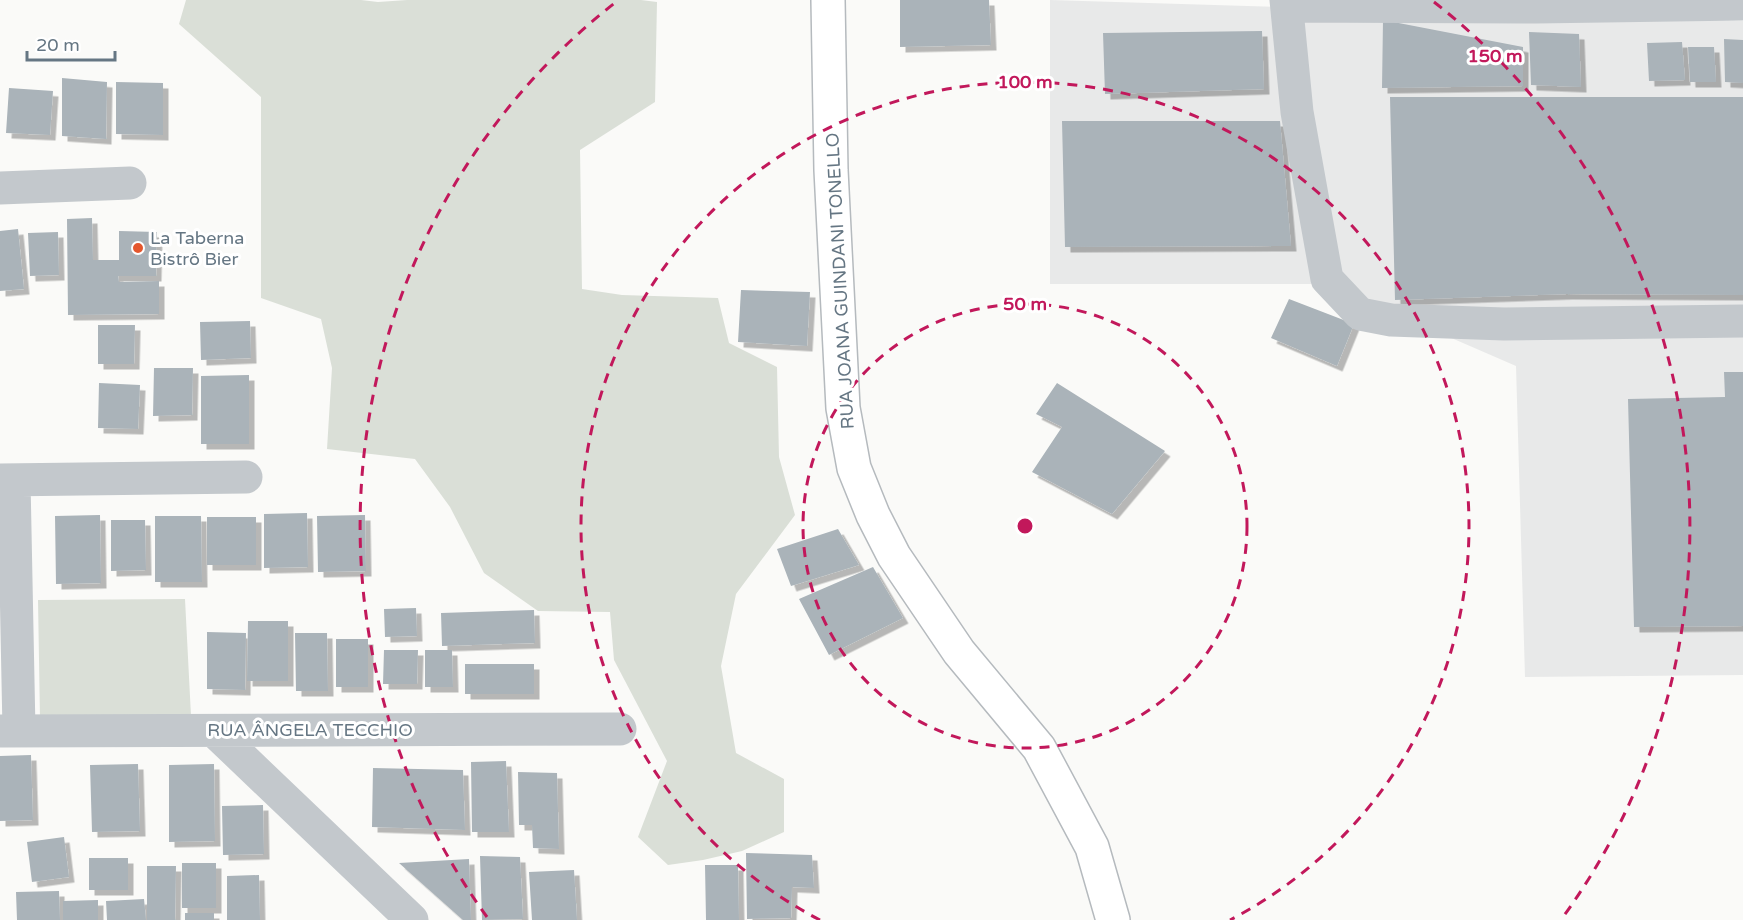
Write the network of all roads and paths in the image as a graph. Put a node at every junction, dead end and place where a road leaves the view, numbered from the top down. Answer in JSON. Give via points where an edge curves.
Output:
{"nodes":[{"id":1,"x":828,"y":0,"type":"edge"},
{"id":2,"x":1286,"y":3,"type":"edge"},
{"id":3,"x":1535,"y":3,"type":"edge"},
{"id":4,"x":1743,"y":4,"type":"edge"},
{"id":5,"x":130,"y":183,"type":"dead end"},
{"id":6,"x":0,"y":188,"type":"edge"},
{"id":7,"x":1743,"y":321,"type":"edge"},
{"id":8,"x":246,"y":477,"type":"dead end"},
{"id":9,"x":7,"y":480,"type":"edge"},
{"id":10,"x":620,"y":729,"type":"dead end"},
{"id":11,"x":9,"y":731,"type":"edge"},
{"id":12,"x":214,"y":731,"type":"junction"},
{"id":13,"x":412,"y":920,"type":"edge"},
{"id":14,"x":1113,"y":920,"type":"edge"}],
"edges":[{"from":1,"to":14,"type":"main road","name":"RUA JOANA GUINDANI TONELLO","via":[[831,170],[843,408],[854,468],[894,556],[959,652],[1039,748],[1092,847]]},
{"from":2,"to":3,"type":"street"},
{"from":2,"to":7,"type":"street","via":[[1297,112],[1327,279],[1360,314],[1392,320],[1504,324]]},
{"from":3,"to":4,"type":"street"},
{"from":5,"to":6,"type":"street"},
{"from":8,"to":9,"type":"street"},
{"from":9,"to":11,"type":"street"},
{"from":10,"to":12,"type":"street","name":"RUA ÂNGELA TECCHIO"},
{"from":11,"to":12,"type":"street","name":"RUA ÂNGELA TECCHIO"},
{"from":12,"to":13,"type":"street"}]}
